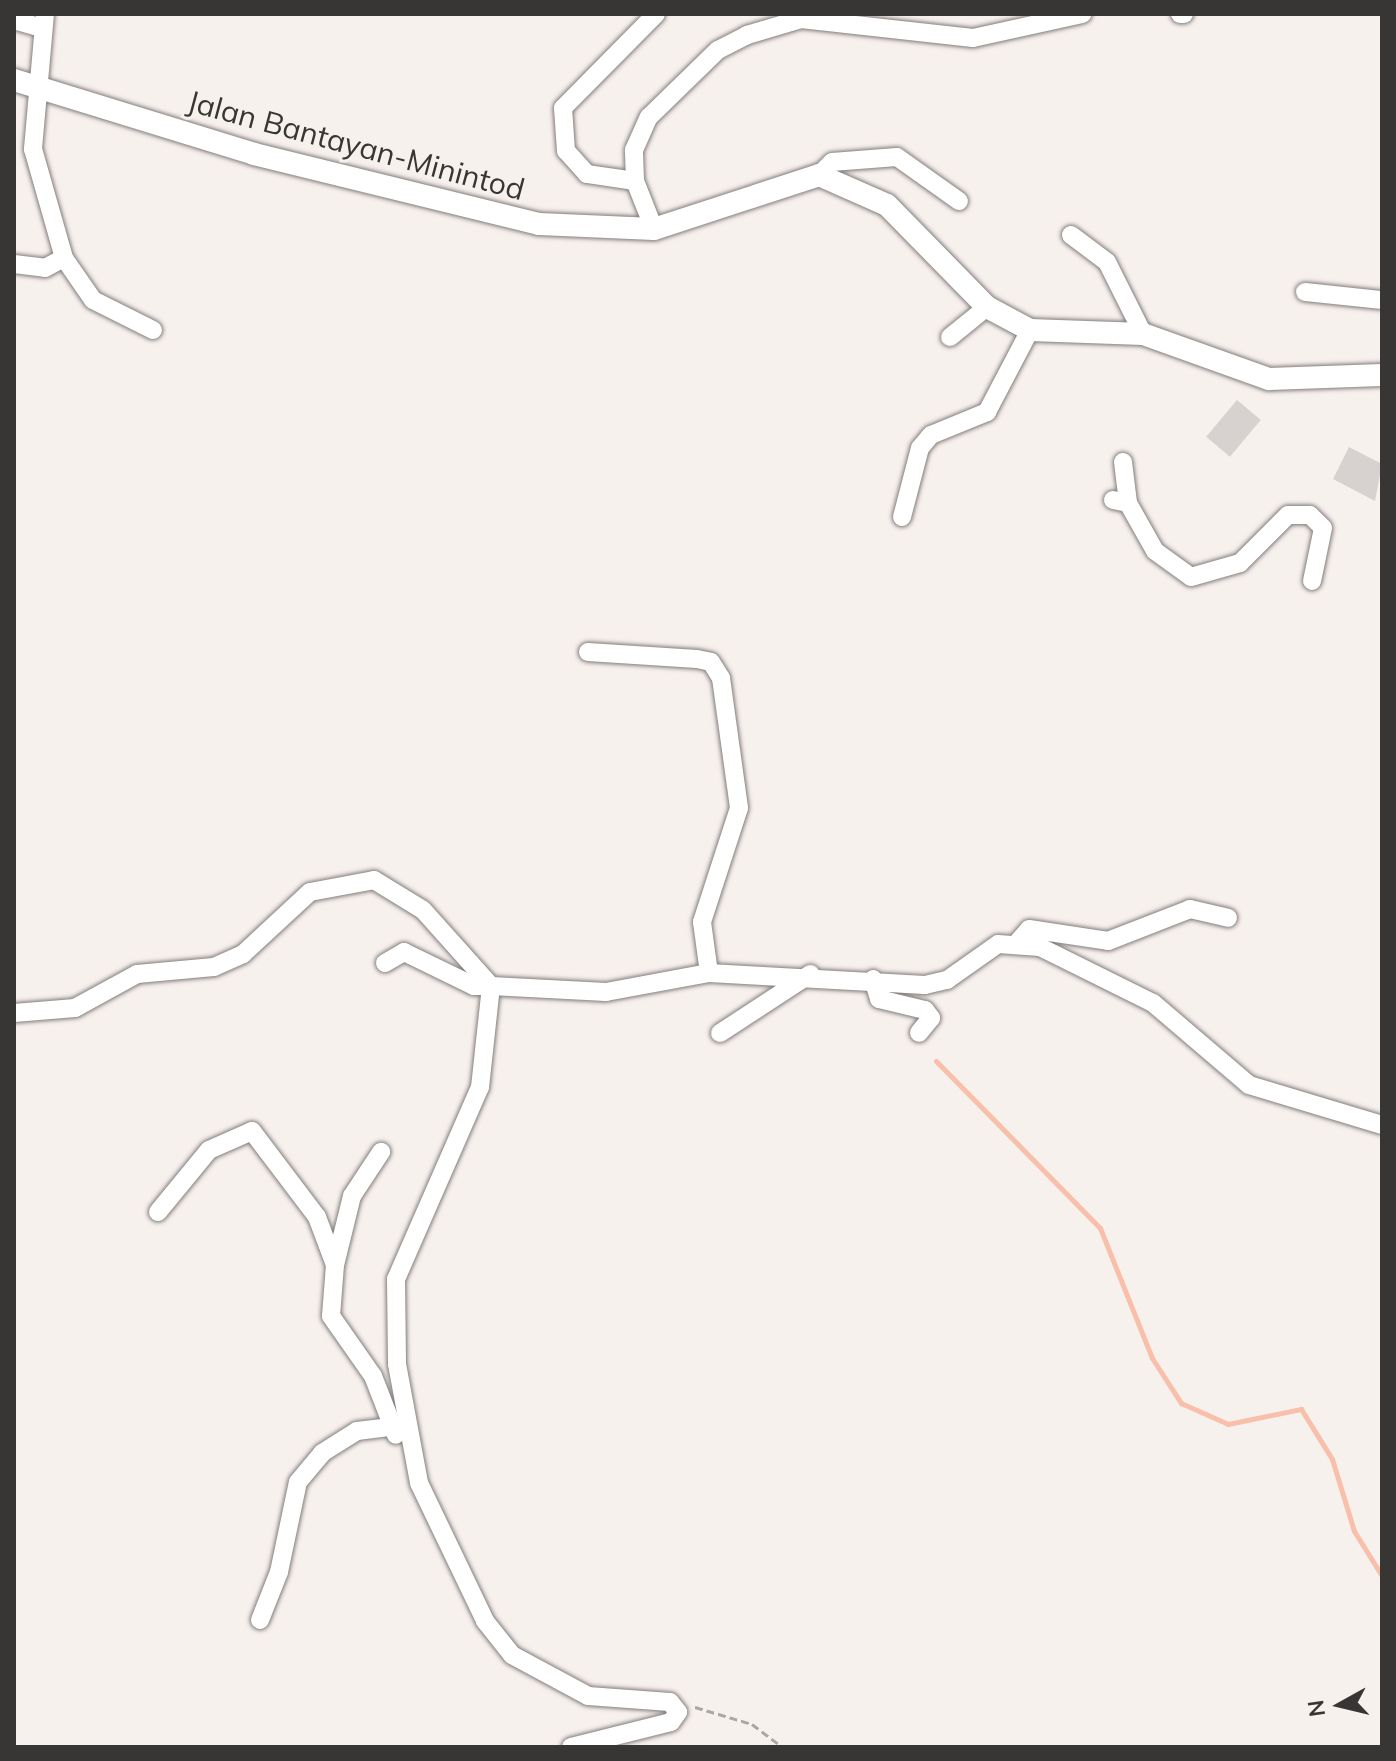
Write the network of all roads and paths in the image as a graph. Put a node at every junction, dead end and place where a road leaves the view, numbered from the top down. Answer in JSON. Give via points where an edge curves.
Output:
{"nodes":[{"id":1,"x":656,"y":14,"type":"edge"},
{"id":2,"x":1082,"y":14,"type":"edge"},
{"id":3,"x":805,"y":17,"type":"edge"},
{"id":4,"x":14,"y":20,"type":"edge"},
{"id":5,"x":44,"y":21,"type":"edge"},
{"id":6,"x":14,"y":80,"type":"edge"},
{"id":7,"x":40,"y":87,"type":"junction"},
{"id":8,"x":819,"y":175,"type":"junction"},
{"id":9,"x":635,"y":181,"type":"junction"},
{"id":10,"x":959,"y":201,"type":"dead end"},
{"id":11,"x":654,"y":229,"type":"junction"},
{"id":12,"x":1071,"y":235,"type":"dead end"},
{"id":13,"x":64,"y":258,"type":"junction"},
{"id":14,"x":14,"y":264,"type":"edge"},
{"id":15,"x":1305,"y":292,"type":"dead end"},
{"id":16,"x":1382,"y":303,"type":"edge"},
{"id":17,"x":987,"y":307,"type":"junction"},
{"id":18,"x":153,"y":330,"type":"dead end"},
{"id":19,"x":1030,"y":330,"type":"junction"},
{"id":20,"x":1143,"y":334,"type":"junction"},
{"id":21,"x":950,"y":337,"type":"dead end"},
{"id":22,"x":1382,"y":375,"type":"edge"},
{"id":23,"x":1123,"y":462,"type":"dead end"},
{"id":24,"x":902,"y":517,"type":"dead end"},
{"id":25,"x":1312,"y":581,"type":"dead end"},
{"id":26,"x":588,"y":652,"type":"dead end"},
{"id":27,"x":1228,"y":918,"type":"dead end"},
{"id":28,"x":1017,"y":943,"type":"junction"},
{"id":29,"x":385,"y":963,"type":"dead end"},
{"id":30,"x":709,"y":973,"type":"junction"},
{"id":31,"x":810,"y":974,"type":"junction"},
{"id":32,"x":873,"y":979,"type":"junction"},
{"id":33,"x":491,"y":986,"type":"junction"},
{"id":34,"x":14,"y":1013,"type":"edge"},
{"id":35,"x":720,"y":1033,"type":"dead end"},
{"id":36,"x":919,"y":1033,"type":"dead end"},
{"id":37,"x":1382,"y":1125,"type":"edge"},
{"id":38,"x":381,"y":1152,"type":"dead end"},
{"id":39,"x":158,"y":1212,"type":"dead end"},
{"id":40,"x":335,"y":1265,"type":"junction"},
{"id":41,"x":389,"y":1427,"type":"junction"},
{"id":42,"x":407,"y":1438,"type":"junction"},
{"id":43,"x":260,"y":1620,"type":"dead end"},
{"id":44,"x":675,"y":1704,"type":"junction"},
{"id":45,"x":571,"y":1747,"type":"edge"},
{"id":46,"x":782,"y":1747,"type":"edge"}],
"edges":[{"from":1,"to":9,"type":"street","via":[[563,108],[566,151],[587,174]]},
{"from":2,"to":3,"type":"street","via":[[973,38]]},
{"from":3,"to":9,"type":"street","via":[[718,50],[649,117],[634,150]]},
{"from":4,"to":5,"type":"street"},
{"from":5,"to":7,"type":"street"},
{"from":6,"to":7,"type":"main road","name":"Jalan Bantayan-Minintod"},
{"from":7,"to":11,"type":"main road","name":"Jalan Bantayan-Minintod","via":[[425,200],[539,224]]},
{"from":7,"to":13,"type":"street","via":[[33,149]]},
{"from":8,"to":10,"type":"street","via":[[832,162],[897,157]]},
{"from":8,"to":11,"type":"main road","name":"Jalan Bantayan-Minintod"},
{"from":8,"to":17,"type":"main road","via":[[887,205]]},
{"from":9,"to":11,"type":"street"},
{"from":12,"to":20,"type":"street","via":[[1107,262]]},
{"from":13,"to":14,"type":"street","via":[[45,268]]},
{"from":13,"to":18,"type":"street","via":[[93,300]]},
{"from":15,"to":16,"type":"street"},
{"from":17,"to":19,"type":"main road"},
{"from":17,"to":21,"type":"street"},
{"from":19,"to":20,"type":"main road"},
{"from":19,"to":24,"type":"street","via":[[987,412],[931,435],[920,448]]},
{"from":20,"to":22,"type":"main road","via":[[1256,377],[1323,382]]},
{"from":23,"to":25,"type":"street","via":[[1120,502],[1155,551],[1191,577],[1240,563],[1288,515],[1310,515],[1323,528]]},
{"from":26,"to":30,"type":"street","via":[[697,659],[711,662],[721,678],[739,808],[702,922]]},
{"from":27,"to":28,"type":"street","via":[[1190,909],[1108,941],[1029,929]]},
{"from":28,"to":32,"type":"street","via":[[998,944],[947,980]]},
{"from":28,"to":37,"type":"street","via":[[1153,1003],[1249,1085]]},
{"from":29,"to":33,"type":"street","via":[[404,952],[474,986]]},
{"from":30,"to":31,"type":"street"},
{"from":30,"to":33,"type":"street","via":[[606,992]]},
{"from":31,"to":32,"type":"street"},
{"from":31,"to":35,"type":"street"},
{"from":32,"to":36,"type":"street","via":[[879,999],[925,1010],[931,1018]]},
{"from":33,"to":34,"type":"street","via":[[423,910],[374,880],[352,880],[310,892],[243,954],[214,967],[137,974],[75,1008]]},
{"from":33,"to":42,"type":"street","via":[[480,1087],[396,1279]]},
{"from":38,"to":40,"type":"street","via":[[352,1196]]},
{"from":39,"to":40,"type":"street","via":[[209,1150],[252,1131],[317,1217]]},
{"from":40,"to":41,"type":"street","via":[[331,1316],[373,1376]]},
{"from":41,"to":42,"type":"street"},
{"from":41,"to":43,"type":"street","via":[[357,1431],[322,1453],[298,1482],[279,1572]]},
{"from":42,"to":44,"type":"street","via":[[419,1483],[485,1621],[512,1655],[588,1696]]},
{"from":44,"to":45,"type":"street","via":[[671,1722]]},
{"from":44,"to":46,"type":"path","via":[[752,1724]]}]}
